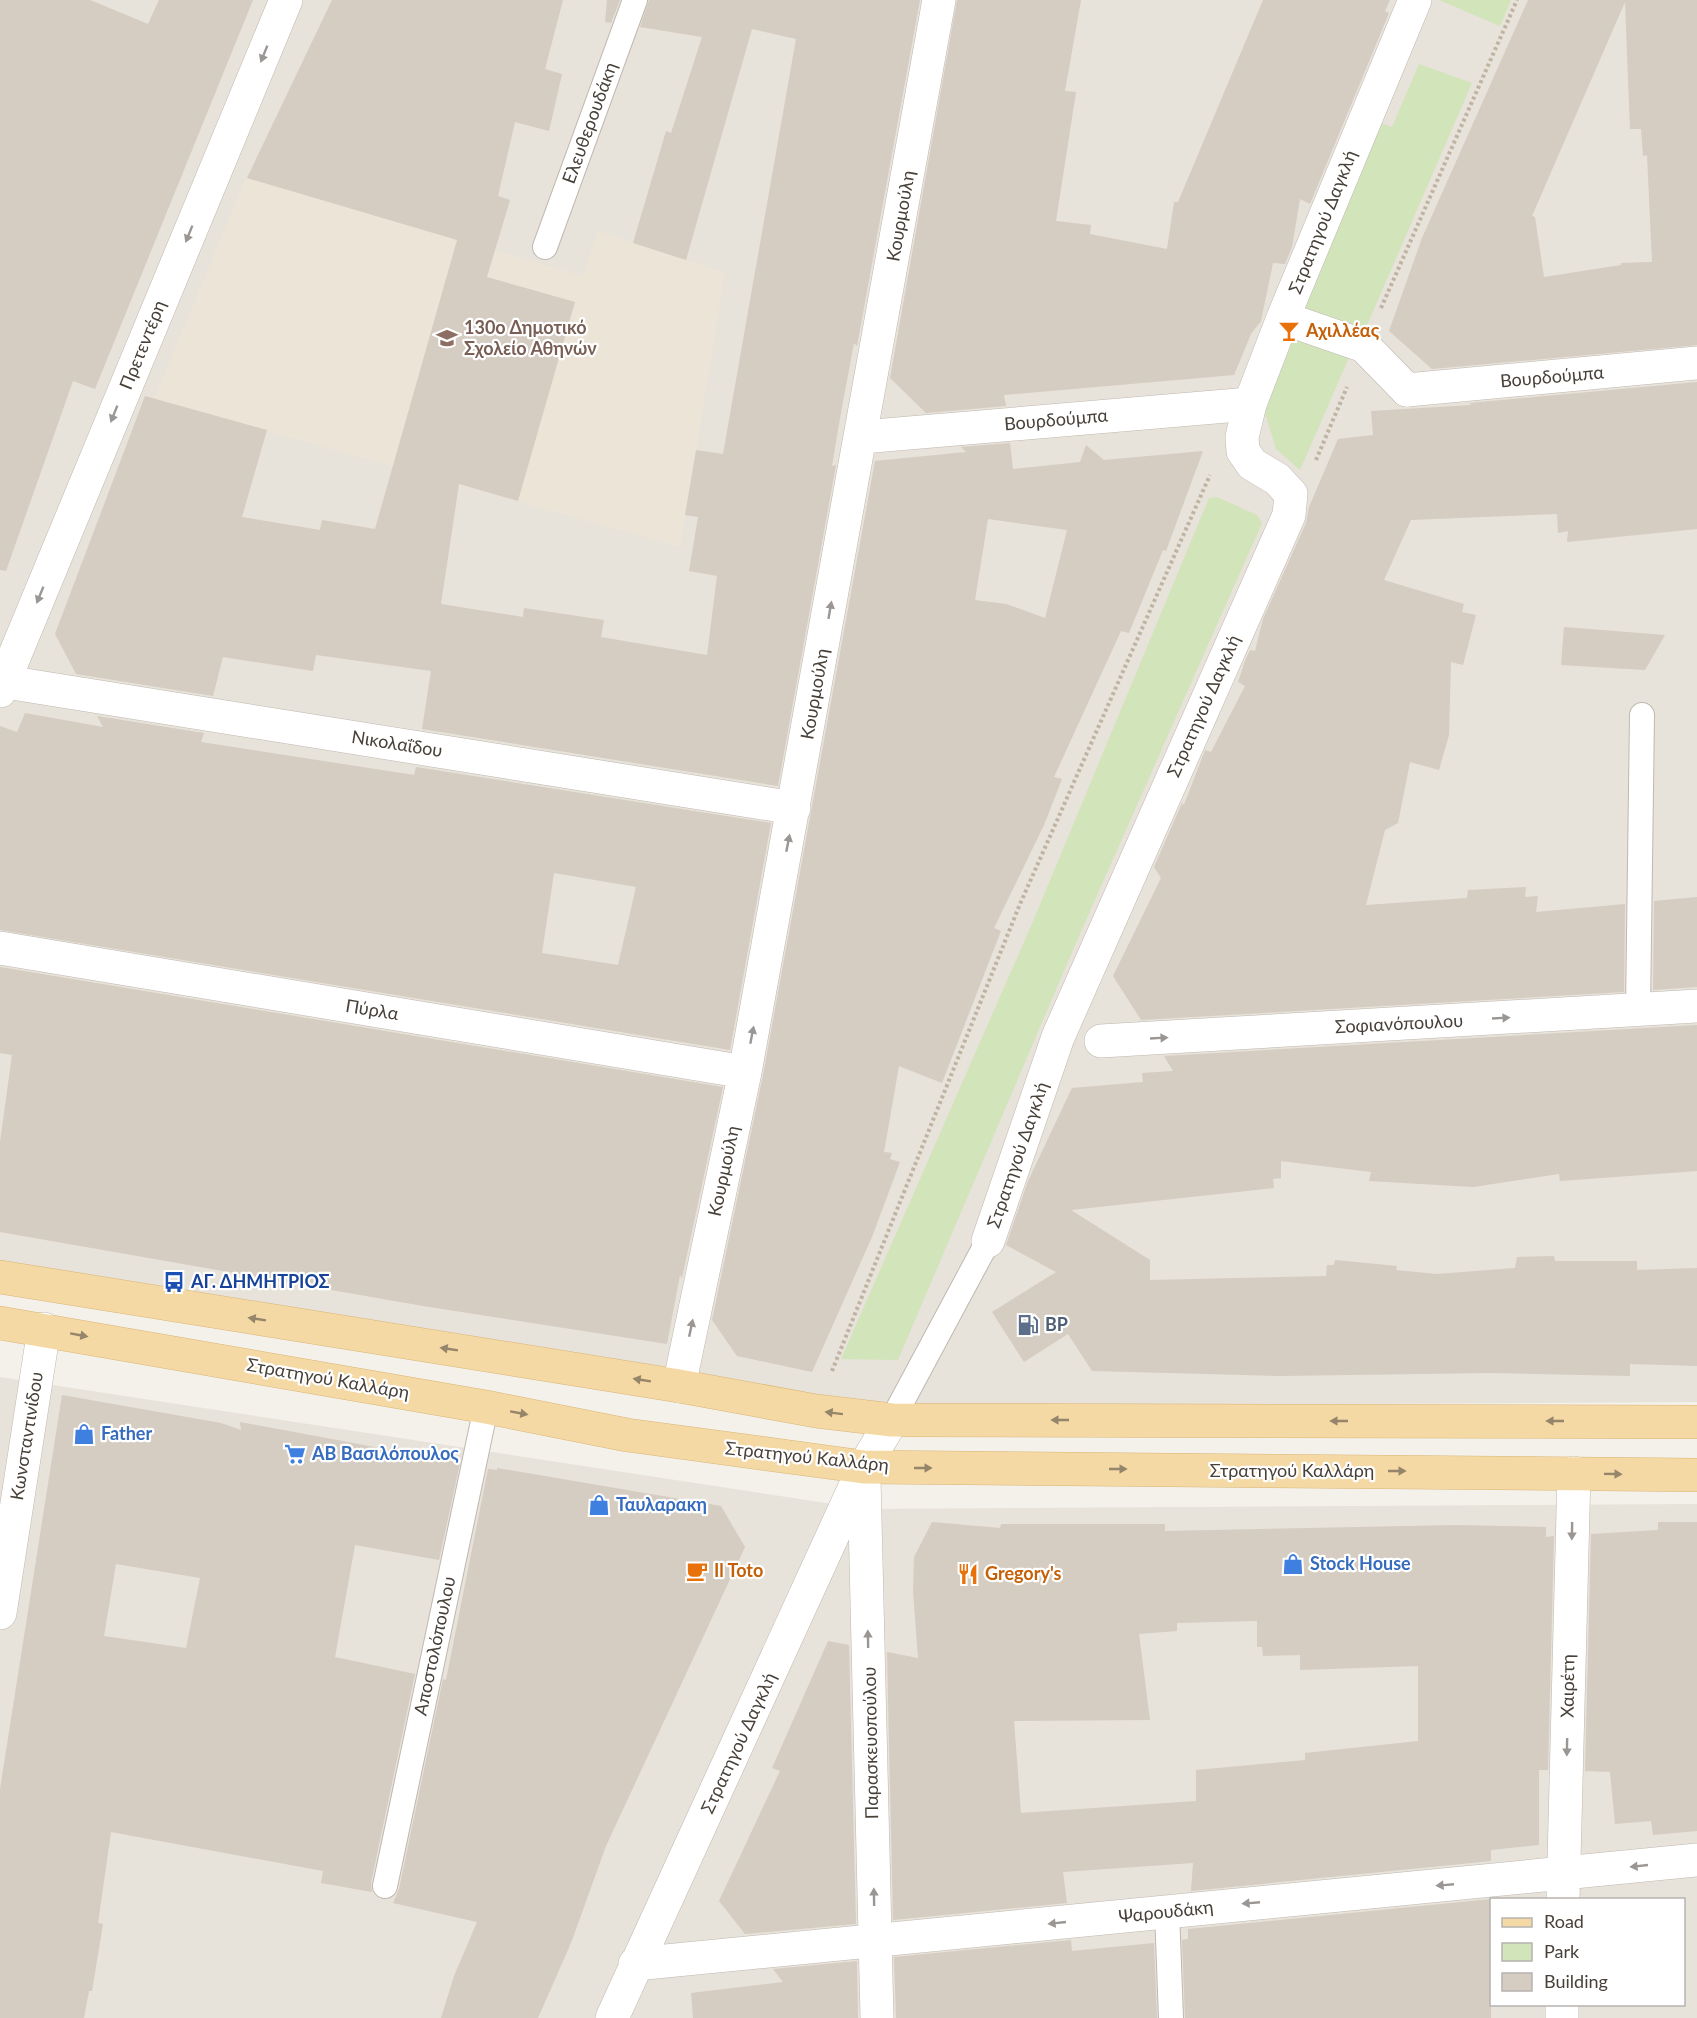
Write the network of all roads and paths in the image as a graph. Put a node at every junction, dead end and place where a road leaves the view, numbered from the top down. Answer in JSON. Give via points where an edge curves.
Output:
{"nodes":[{"id":1,"x":286,"y":0,"type":"edge"},
{"id":2,"x":635,"y":0,"type":"edge"},
{"id":3,"x":939,"y":0,"type":"edge"},
{"id":4,"x":1414,"y":0,"type":"edge"},
{"id":5,"x":1517,"y":0,"type":"edge"},
{"id":6,"x":545,"y":247,"type":"dead end"},
{"id":7,"x":1283,"y":318,"type":"junction"},
{"id":8,"x":1364,"y":346,"type":"junction"},
{"id":9,"x":1697,"y":363,"type":"edge"},
{"id":10,"x":1250,"y":404,"type":"junction"},
{"id":11,"x":862,"y":437,"type":"junction"},
{"id":12,"x":1242,"y":437,"type":"junction"},
{"id":13,"x":1291,"y":494,"type":"junction"},
{"id":14,"x":1,"y":684,"type":"edge"},
{"id":15,"x":1641,"y":715,"type":"dead end"},
{"id":16,"x":794,"y":808,"type":"junction"},
{"id":17,"x":0,"y":948,"type":"edge"},
{"id":18,"x":1697,"y":1006,"type":"edge"},
{"id":19,"x":1638,"y":1010,"type":"junction"},
{"id":20,"x":1101,"y":1041,"type":"dead end"},
{"id":21,"x":745,"y":1072,"type":"junction"},
{"id":22,"x":988,"y":1241,"type":"joint"},
{"id":23,"x":0,"y":1277,"type":"edge"},
{"id":24,"x":0,"y":1323,"type":"edge"},
{"id":25,"x":44,"y":1329,"type":"junction"},
{"id":26,"x":679,"y":1386,"type":"junction"},
{"id":27,"x":486,"y":1407,"type":"junction"},
{"id":28,"x":816,"y":1411,"type":"junction"},
{"id":29,"x":892,"y":1420,"type":"junction"},
{"id":30,"x":1697,"y":1422,"type":"edge"},
{"id":31,"x":864,"y":1467,"type":"junction"},
{"id":32,"x":1574,"y":1473,"type":"junction"},
{"id":33,"x":1697,"y":1475,"type":"edge"},
{"id":34,"x":0,"y":1613,"type":"edge"},
{"id":35,"x":1697,"y":1860,"type":"edge"},
{"id":36,"x":385,"y":1886,"type":"dead end"},
{"id":37,"x":1564,"y":1886,"type":"edge"},
{"id":38,"x":1167,"y":1911,"type":"junction"},
{"id":39,"x":875,"y":1942,"type":"junction"},
{"id":40,"x":636,"y":1964,"type":"junction"},
{"id":41,"x":612,"y":2018,"type":"edge"},
{"id":42,"x":877,"y":2018,"type":"edge"},
{"id":43,"x":1171,"y":2018,"type":"edge"}],
"edges":[{"from":1,"to":14,"type":"street","name":"Πρετεντέρη","one_way":true},
{"from":2,"to":6,"type":"lane","name":"Ελευθερουδάκη"},
{"from":3,"to":11,"type":"street","name":"Κουρμούλη"},
{"from":4,"to":7,"type":"street","name":"Στρατηγού Δαγκλή"},
{"from":5,"to":8,"type":"path"},
{"from":7,"to":8,"type":"street"},
{"from":7,"to":10,"type":"street","name":"Στρατηγού Δαγκλή"},
{"from":8,"to":9,"type":"street","name":"Βουρδούμπα","via":[[1407,390]]},
{"from":8,"to":13,"type":"path","via":[[1311,471]]},
{"from":10,"to":11,"type":"street","name":"Βουρδούμπα"},
{"from":10,"to":12,"type":"street","name":"Στρατηγού Δαγκλή"},
{"from":16,"to":11,"type":"street","name":"Κουρμούλη","one_way":true},
{"from":12,"to":13,"type":"street","via":[[1243,451],[1252,464],[1277,479]]},
{"from":12,"to":28,"type":"path","via":[[1206,480],[1063,806]]},
{"from":13,"to":22,"type":"street","name":"Στρατηγού Δαγκλή","via":[[1289,515],[1058,1037]]},
{"from":14,"to":16,"type":"street","name":"Νικολαΐδου"},
{"from":15,"to":19,"type":"lane"},
{"from":21,"to":16,"type":"street","name":"Κουρμούλη","one_way":true},
{"from":17,"to":21,"type":"street","name":"Πύρλα"},
{"from":18,"to":19,"type":"street","name":"Σοφιανόπουλου"},
{"from":20,"to":19,"type":"street","name":"Σοφιανόπουλου","one_way":true},
{"from":26,"to":21,"type":"street","name":"Κουρμούλη","one_way":true},
{"from":22,"to":29,"type":"lane","name":"Στρατηγού Δαγκλή"},
{"from":26,"to":23,"type":"main road","one_way":true},
{"from":24,"to":25,"type":"main road","name":"Στρατηγού Καλλάρη"},
{"from":25,"to":27,"type":"main road","name":"Στρατηγού Καλλάρη","one_way":true},
{"from":25,"to":34,"type":"street","name":"Κωνσταντινίδου"},
{"from":26,"to":28,"type":"main road"},
{"from":27,"to":31,"type":"main road","name":"Στρατηγού Καλλάρη","one_way":true,"via":[[627,1435]]},
{"from":27,"to":36,"type":"lane","name":"Αποστολόπουλου"},
{"from":29,"to":28,"type":"main road","one_way":true},
{"from":30,"to":29,"type":"main road","one_way":true},
{"from":29,"to":31,"type":"street","name":"Στρατηγού Δαγκλή"},
{"from":31,"to":32,"type":"main road","name":"Στρατηγού Καλλάρη","one_way":true},
{"from":39,"to":31,"type":"street","name":"Παρασκευοπούλου","one_way":true},
{"from":31,"to":40,"type":"street","name":"Στρατηγού Δαγκλή"},
{"from":32,"to":33,"type":"main road","name":"Στρατηγού Καλλάρη","one_way":true},
{"from":32,"to":37,"type":"street","name":"Χαιρέτη","one_way":true},
{"from":35,"to":37,"type":"street","name":"Ψαρουδάκη","one_way":true},
{"from":37,"to":38,"type":"street","name":"Ψαρουδάκη","one_way":true},
{"from":38,"to":39,"type":"street","name":"Ψαρουδάκη","one_way":true},
{"from":38,"to":43,"type":"lane"},
{"from":39,"to":40,"type":"street","name":"Ψαρουδάκη"},
{"from":39,"to":42,"type":"street","name":"Παρασκευοπούλου"},
{"from":40,"to":41,"type":"street","name":"Στρατηγού Δαγκλή"}]}
